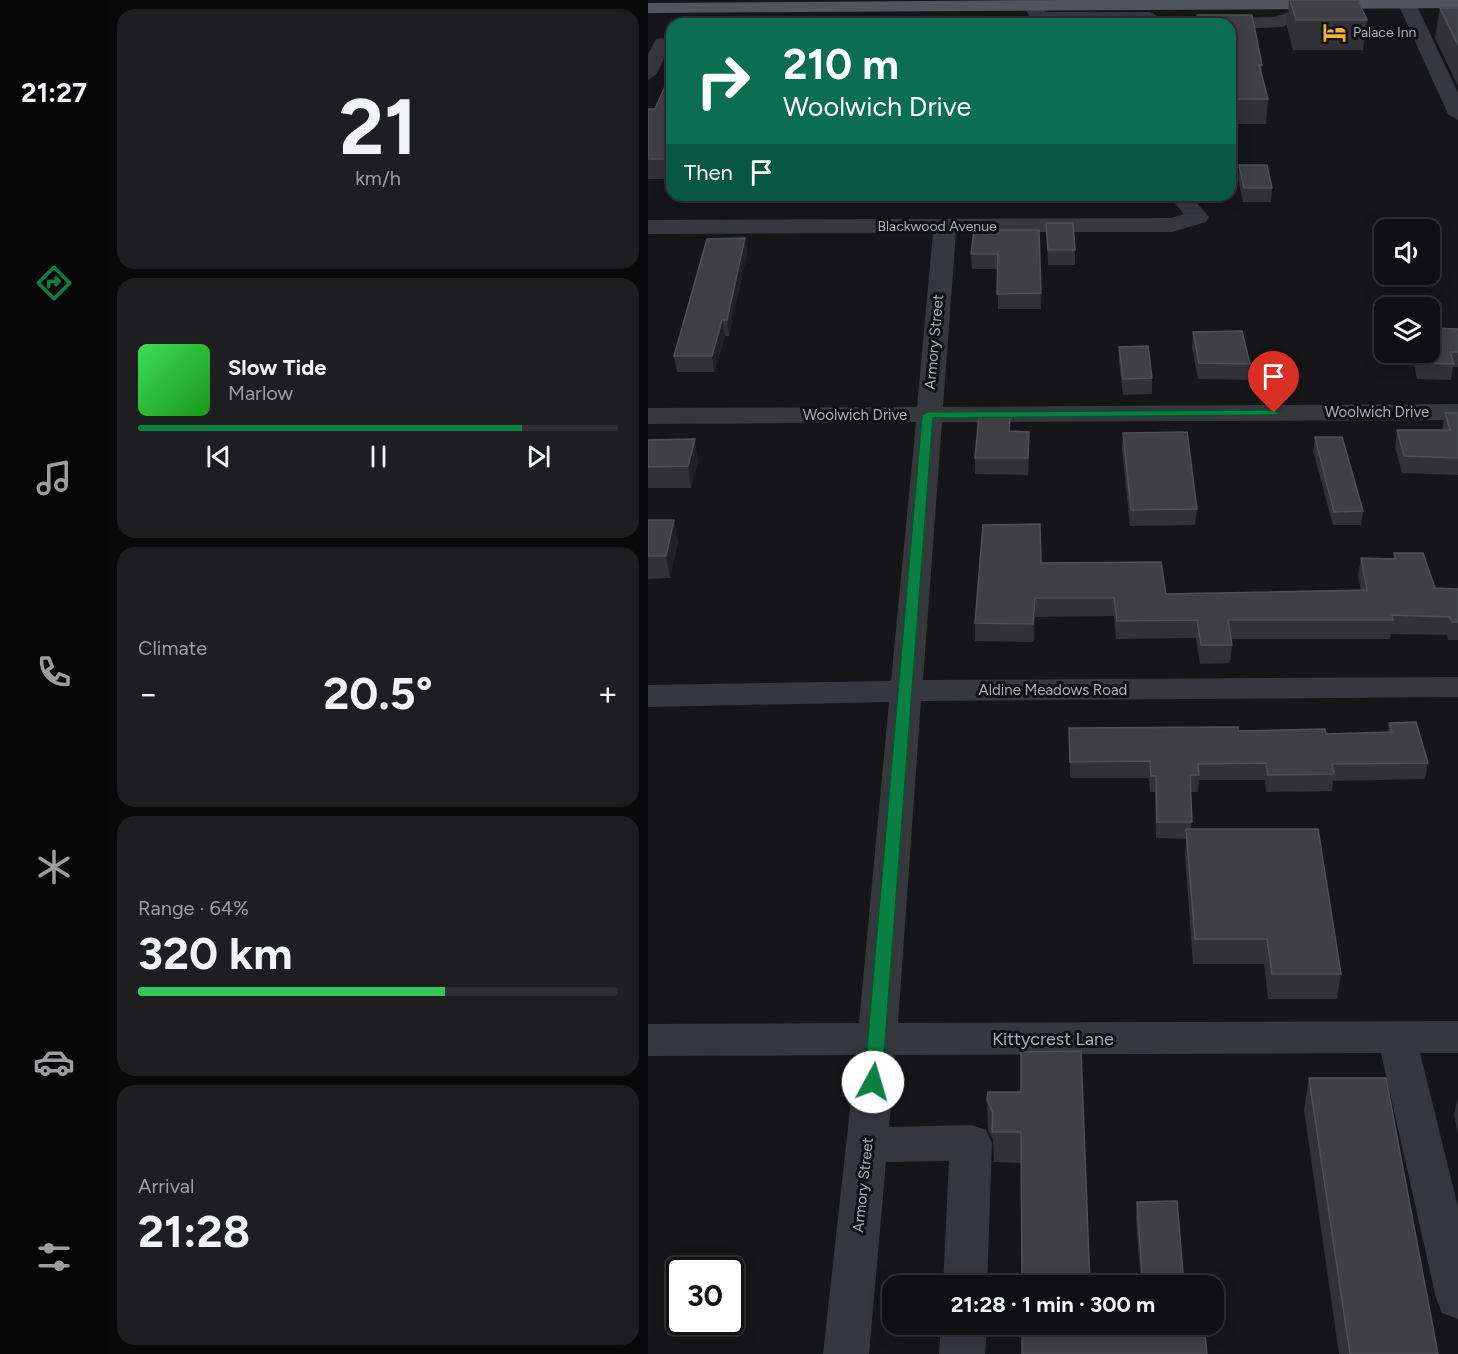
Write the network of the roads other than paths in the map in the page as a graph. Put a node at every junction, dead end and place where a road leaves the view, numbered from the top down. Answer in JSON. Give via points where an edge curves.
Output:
{"nodes":[{"id":1,"x":1458,"y":3,"type":"edge"},
{"id":2,"x":1407,"y":4,"type":"junction"},
{"id":3,"x":648,"y":8,"type":"edge"},
{"id":4,"x":1149,"y":15,"type":"edge"},
{"id":5,"x":1357,"y":16,"type":"edge"},
{"id":6,"x":1304,"y":17,"type":"junction"},
{"id":7,"x":1236,"y":23,"type":"edge"},
{"id":8,"x":1418,"y":31,"type":"junction"},
{"id":9,"x":1438,"y":31,"type":"dead end"},
{"id":10,"x":1236,"y":33,"type":"edge"},
{"id":11,"x":661,"y":43,"type":"edge"},
{"id":12,"x":648,"y":74,"type":"edge"},
{"id":13,"x":1458,"y":114,"type":"edge"},
{"id":14,"x":1184,"y":201,"type":"edge"},
{"id":15,"x":945,"y":226,"type":"junction"},
{"id":16,"x":648,"y":227,"type":"edge"},
{"id":17,"x":1458,"y":412,"type":"edge"},
{"id":18,"x":928,"y":415,"type":"junction"},
{"id":19,"x":648,"y":416,"type":"edge"},
{"id":20,"x":1458,"y":687,"type":"edge"},
{"id":21,"x":906,"y":691,"type":"junction"},
{"id":22,"x":648,"y":696,"type":"edge"},
{"id":23,"x":1397,"y":1037,"type":"junction"},
{"id":24,"x":1458,"y":1037,"type":"edge"},
{"id":25,"x":648,"y":1040,"type":"edge"},
{"id":26,"x":877,"y":1040,"type":"junction"},
{"id":27,"x":867,"y":1145,"type":"junction"},
{"id":28,"x":965,"y":1275,"type":"edge"},
{"id":29,"x":1458,"y":1298,"type":"edge"},
{"id":30,"x":963,"y":1335,"type":"edge"},
{"id":31,"x":846,"y":1354,"type":"edge"},
{"id":32,"x":962,"y":1354,"type":"edge"}],
"edges":[{"from":1,"to":2,"type":"main road"},
{"from":2,"to":6,"type":"main road"},
{"from":2,"to":8,"type":"street"},
{"from":3,"to":4,"type":"main road","via":[[1031,6]]},
{"from":4,"to":6,"type":"main road"},
{"from":5,"to":6,"type":"street"},
{"from":6,"to":7,"type":"street"},
{"from":6,"to":10,"type":"street","via":[[1308,33]]},
{"from":8,"to":9,"type":"street"},
{"from":8,"to":13,"type":"street"},
{"from":11,"to":12,"type":"street"},
{"from":14,"to":15,"type":"street","name":"Blackwood Avenue","via":[[1198,217],[1172,225]]},
{"from":15,"to":16,"type":"street","name":"Blackwood Avenue"},
{"from":15,"to":18,"type":"street","name":"Armory Street"},
{"from":17,"to":18,"type":"street","name":"Woolwich Drive"},
{"from":18,"to":19,"type":"street","name":"Woolwich Drive"},
{"from":18,"to":21,"type":"street","name":"Armory Street"},
{"from":20,"to":21,"type":"street","name":"Aldine Meadows Road"},
{"from":21,"to":22,"type":"street","name":"Aldine Meadows Road"},
{"from":21,"to":26,"type":"street","name":"Armory Street"},
{"from":23,"to":24,"type":"street","name":"Kittycrest Lane"},
{"from":23,"to":26,"type":"street","name":"Kittycrest Lane"},
{"from":23,"to":29,"type":"street"},
{"from":25,"to":26,"type":"street","name":"Kittycrest Lane"},
{"from":26,"to":27,"type":"street","name":"Armory Street"},
{"from":27,"to":28,"type":"street","via":[[971,1143]]},
{"from":27,"to":31,"type":"street","name":"Armory Street"},
{"from":30,"to":32,"type":"street"}]}
